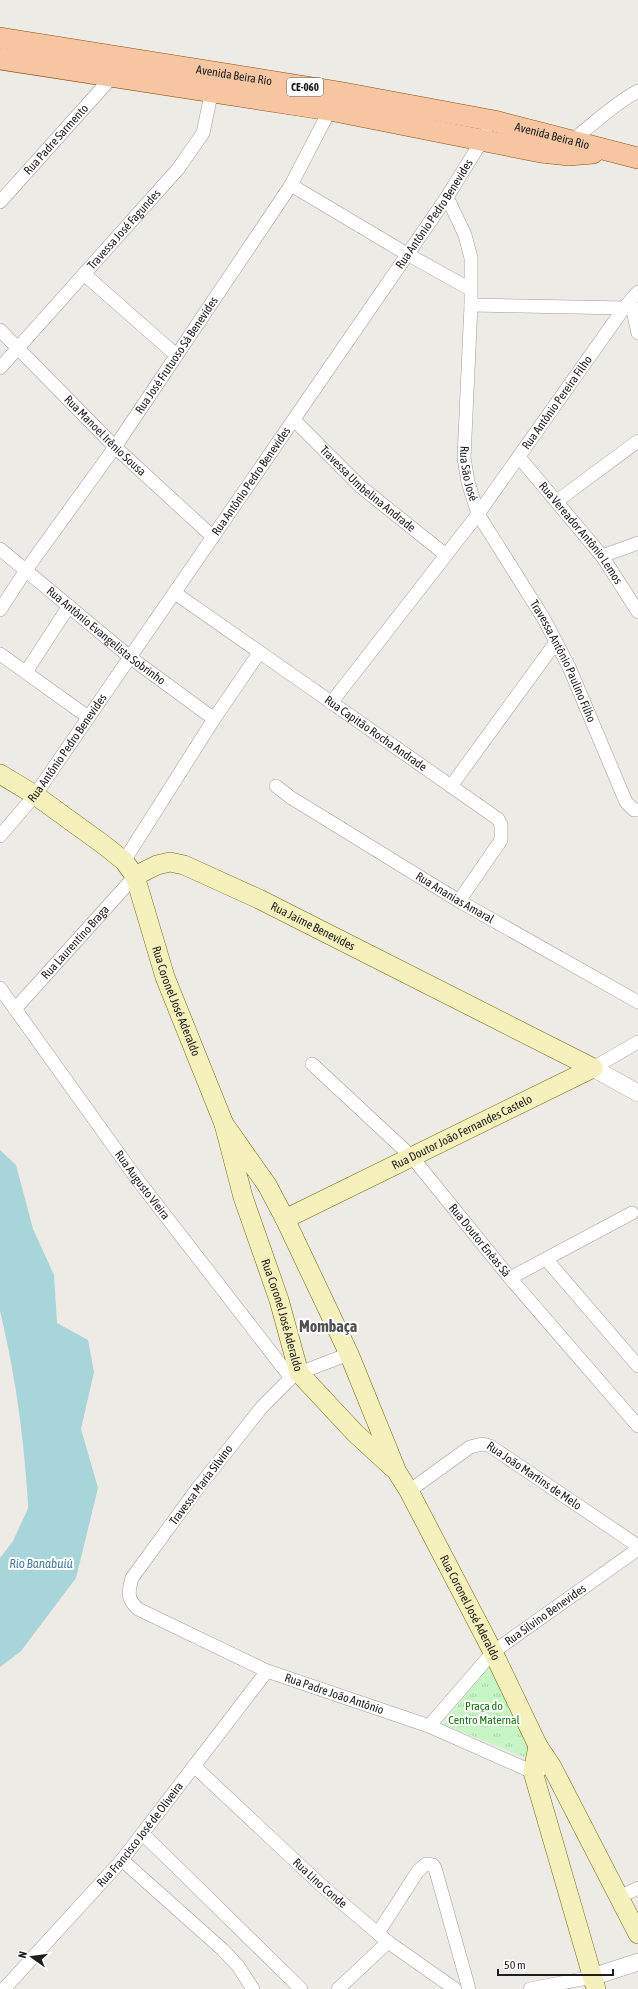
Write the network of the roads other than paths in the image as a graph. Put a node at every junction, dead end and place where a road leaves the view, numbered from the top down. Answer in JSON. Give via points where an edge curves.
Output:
{"nodes":[{"id":1,"x":0,"y":38,"type":"edge"},
{"id":2,"x":0,"y":59,"type":"edge"},
{"id":3,"x":149,"y":62,"type":"junction"},
{"id":4,"x":112,"y":77,"type":"junction"},
{"id":5,"x":146,"y":82,"type":"junction"},
{"id":6,"x":213,"y":83,"type":"junction"},
{"id":7,"x":638,"y":91,"type":"edge"},
{"id":8,"x":334,"y":101,"type":"junction"},
{"id":9,"x":494,"y":121,"type":"junction"},
{"id":10,"x":571,"y":141,"type":"junction"},
{"id":11,"x":483,"y":142,"type":"junction"},
{"id":12,"x":607,"y":152,"type":"junction"},
{"id":13,"x":638,"y":158,"type":"edge"},
{"id":14,"x":291,"y":185,"type":"junction"},
{"id":15,"x":447,"y":198,"type":"junction"},
{"id":16,"x":0,"y":202,"type":"edge"},
{"id":17,"x":407,"y":254,"type":"junction"},
{"id":18,"x":84,"y":274,"type":"junction"},
{"id":19,"x":470,"y":289,"type":"junction"},
{"id":20,"x":638,"y":292,"type":"edge"},
{"id":21,"x":472,"y":306,"type":"junction"},
{"id":22,"x":631,"y":306,"type":"edge"},
{"id":23,"x":0,"y":330,"type":"edge"},
{"id":24,"x":638,"y":333,"type":"edge"},
{"id":25,"x":18,"y":348,"type":"junction"},
{"id":26,"x":176,"y":355,"type":"junction"},
{"id":27,"x":0,"y":368,"type":"edge"},
{"id":28,"x":294,"y":420,"type":"junction"},
{"id":29,"x":638,"y":441,"type":"edge"},
{"id":30,"x":115,"y":447,"type":"junction"},
{"id":31,"x":519,"y":457,"type":"junction"},
{"id":32,"x":557,"y":501,"type":"junction"},
{"id":33,"x":478,"y":514,"type":"junction"},
{"id":34,"x":214,"y":537,"type":"junction"},
{"id":35,"x":638,"y":543,"type":"edge"},
{"id":36,"x":0,"y":549,"type":"edge"},
{"id":37,"x":446,"y":555,"type":"junction"},
{"id":38,"x":602,"y":556,"type":"junction"},
{"id":39,"x":26,"y":570,"type":"junction"},
{"id":40,"x":175,"y":594,"type":"junction"},
{"id":41,"x":69,"y":606,"type":"junction"},
{"id":42,"x":0,"y":610,"type":"edge"},
{"id":43,"x":638,"y":612,"type":"edge"},
{"id":44,"x":556,"y":642,"type":"junction"},
{"id":45,"x":260,"y":653,"type":"junction"},
{"id":46,"x":0,"y":654,"type":"edge"},
{"id":47,"x":131,"y":658,"type":"junction"},
{"id":48,"x":26,"y":672,"type":"junction"},
{"id":49,"x":331,"y":703,"type":"junction"},
{"id":50,"x":88,"y":717,"type":"junction"},
{"id":51,"x":214,"y":719,"type":"junction"},
{"id":52,"x":0,"y":774,"type":"edge"},
{"id":53,"x":276,"y":786,"type":"dead end"},
{"id":54,"x":451,"y":786,"type":"junction"},
{"id":55,"x":35,"y":795,"type":"junction"},
{"id":56,"x":638,"y":810,"type":"edge"},
{"id":57,"x":0,"y":836,"type":"edge"},
{"id":58,"x":124,"y":861,"type":"junction"},
{"id":59,"x":135,"y":876,"type":"junction"},
{"id":60,"x":459,"y":901,"type":"junction"},
{"id":61,"x":0,"y":988,"type":"edge"},
{"id":62,"x":638,"y":1002,"type":"edge"},
{"id":63,"x":15,"y":1009,"type":"junction"},
{"id":64,"x":638,"y":1042,"type":"edge"},
{"id":65,"x":312,"y":1064,"type":"dead end"},
{"id":66,"x":593,"y":1068,"type":"junction"},
{"id":67,"x":638,"y":1093,"type":"edge"},
{"id":68,"x":224,"y":1124,"type":"junction"},
{"id":69,"x":412,"y":1157,"type":"junction"},
{"id":70,"x":632,"y":1214,"type":"dead end"},
{"id":71,"x":285,"y":1219,"type":"junction"},
{"id":72,"x":546,"y":1259,"type":"junction"},
{"id":73,"x":510,"y":1278,"type":"junction"},
{"id":74,"x":349,"y":1354,"type":"junction"},
{"id":75,"x":638,"y":1366,"type":"edge"},
{"id":76,"x":295,"y":1375,"type":"junction"},
{"id":77,"x":638,"y":1426,"type":"edge"},
{"id":78,"x":397,"y":1472,"type":"junction"},
{"id":79,"x":409,"y":1491,"type":"junction"},
{"id":80,"x":638,"y":1548,"type":"edge"},
{"id":81,"x":138,"y":1609,"type":"joint"},
{"id":82,"x":493,"y":1652,"type":"junction"},
{"id":83,"x":267,"y":1671,"type":"junction"},
{"id":84,"x":429,"y":1726,"type":"junction"},
{"id":85,"x":538,"y":1746,"type":"junction"},
{"id":86,"x":194,"y":1766,"type":"junction"},
{"id":87,"x":552,"y":1767,"type":"junction"},
{"id":88,"x":533,"y":1772,"type":"junction"},
{"id":89,"x":143,"y":1834,"type":"junction"},
{"id":90,"x":122,"y":1860,"type":"junction"},
{"id":91,"x":638,"y":1888,"type":"edge"},
{"id":92,"x":619,"y":1897,"type":"junction"},
{"id":93,"x":378,"y":1933,"type":"junction"},
{"id":94,"x":638,"y":1934,"type":"edge"},
{"id":95,"x":388,"y":1942,"type":"junction"},
{"id":96,"x":638,"y":1962,"type":"edge"},
{"id":97,"x":594,"y":1983,"type":"edge"},
{"id":98,"x":4,"y":1989,"type":"edge"},
{"id":99,"x":253,"y":1989,"type":"edge"},
{"id":100,"x":301,"y":1989,"type":"edge"},
{"id":101,"x":338,"y":1989,"type":"edge"},
{"id":102,"x":455,"y":1989,"type":"edge"},
{"id":103,"x":468,"y":1989,"type":"edge"},
{"id":104,"x":530,"y":1989,"type":"edge"}],
"edges":[{"from":1,"to":3,"type":"main road","name":"Avenida Beira Rio","number":"CE-060"},
{"from":2,"to":4,"type":"main road","name":"Avenida Beira Rio","number":"CE-060"},
{"from":3,"to":5,"type":"main road"},
{"from":3,"to":6,"type":"main road","name":"Avenida Beira Rio","number":"CE-060"},
{"from":4,"to":5,"type":"main road","name":"Avenida Beira Rio","number":"CE-060"},
{"from":4,"to":16,"type":"street","name":"Rua Padre Sarmento"},
{"from":5,"to":6,"type":"main road","name":"Avenida Beira Rio","number":"CE-060"},
{"from":6,"to":8,"type":"main road","name":"Avenida Beira Rio","number":"CE-060"},
{"from":6,"to":18,"type":"street","name":"Travessa José Fagundes","via":[[203,133],[194,147],[178,169]]},
{"from":7,"to":10,"type":"street","via":[[622,99],[595,124]]},
{"from":8,"to":9,"type":"main road","name":"Avenida Beira Rio","number":"CE-060"},
{"from":8,"to":11,"type":"main road","name":"Avenida Beira Rio","number":"CE-060"},
{"from":8,"to":14,"type":"street","name":"Rua José Frutuoso Sá Benevides"},
{"from":9,"to":10,"type":"main road","name":"Avenida Beira Rio","number":"CE-060"},
{"from":9,"to":11,"type":"street","name":"Rua Antônio Pedro Benevides"},
{"from":10,"to":12,"type":"main road","name":"Avenida Beira Rio","number":"CE-060"},
{"from":11,"to":12,"type":"main road","name":"Avenida Beira Rio","number":"CE-060","via":[[569,155]]},
{"from":11,"to":15,"type":"street","name":"Rua Antônio Pedro Benevides"},
{"from":12,"to":13,"type":"main road","name":"Avenida Beira Rio","number":"CE-060"},
{"from":14,"to":17,"type":"street"},
{"from":14,"to":26,"type":"street","name":"Rua José Frutuoso Sá Benevides"},
{"from":15,"to":17,"type":"street","name":"Rua Antônio Pedro Benevides"},
{"from":15,"to":19,"type":"street","name":"Rua São José","via":[[469,246]]},
{"from":17,"to":19,"type":"street"},
{"from":17,"to":28,"type":"street","name":"Rua Antônio Pedro Benevides"},
{"from":18,"to":25,"type":"street","name":"Travessa José Fagundes"},
{"from":18,"to":26,"type":"street"},
{"from":19,"to":21,"type":"street","name":"Rua São José"},
{"from":20,"to":22,"type":"street","name":"Rua Antônio Pereira Filho"},
{"from":21,"to":22,"type":"street"},
{"from":21,"to":33,"type":"street","name":"Rua São José","via":[[464,458]]},
{"from":22,"to":24,"type":"street"},
{"from":22,"to":31,"type":"street","name":"Rua Antônio Pereira Filho"},
{"from":23,"to":25,"type":"street","name":"Rua Manoel Irênio Sousa"},
{"from":25,"to":27,"type":"street","name":"Travessa José Fagundes"},
{"from":25,"to":30,"type":"street","name":"Rua Manoel Irênio Sousa"},
{"from":26,"to":30,"type":"street","name":"Rua José Frutuoso Sá Benevides"},
{"from":28,"to":34,"type":"street","name":"Rua Antônio Pedro Benevides"},
{"from":28,"to":37,"type":"street","name":"Travessa Umbelina Andrade","via":[[361,488]]},
{"from":29,"to":32,"type":"street"},
{"from":30,"to":34,"type":"street","name":"Rua Manoel Irênio Sousa"},
{"from":30,"to":39,"type":"street","name":"Rua José Frutuoso Sá Benevides"},
{"from":31,"to":32,"type":"street","name":"Rua Vereador Antônio Lemos"},
{"from":31,"to":33,"type":"street","name":"Rua Antônio Pereira Filho"},
{"from":32,"to":38,"type":"street","name":"Rua Vereador Antônio Lemos"},
{"from":33,"to":37,"type":"street","name":"Rua São José"},
{"from":33,"to":44,"type":"street","name":"Travessa Antônio Paulino Filho"},
{"from":34,"to":40,"type":"street","name":"Rua Antônio Pedro Benevides"},
{"from":35,"to":38,"type":"street"},
{"from":36,"to":39,"type":"street","name":"Rua Antônio Evangelista Sobrinho"},
{"from":37,"to":49,"type":"street","name":"Rua São José"},
{"from":38,"to":43,"type":"street","name":"Rua Vereador Antônio Lemos"},
{"from":39,"to":41,"type":"street","name":"Rua Antônio Evangelista Sobrinho"},
{"from":39,"to":42,"type":"street","name":"Rua José Frutuoso Sá Benevides"},
{"from":40,"to":45,"type":"street","name":"Rua Capitão Rocha Andrade"},
{"from":40,"to":47,"type":"street","name":"Rua Antônio Pedro Benevides"},
{"from":41,"to":47,"type":"street","name":"Rua Antônio Evangelista Sobrinho"},
{"from":41,"to":48,"type":"street"},
{"from":44,"to":54,"type":"street"},
{"from":44,"to":56,"type":"street","name":"Travessa Antônio Paulino Filho","via":[[626,802],[634,810]]},
{"from":45,"to":49,"type":"street","name":"Rua Capitão Rocha Andrade"},
{"from":45,"to":51,"type":"street"},
{"from":46,"to":48,"type":"street"},
{"from":47,"to":50,"type":"street","name":"Rua Antônio Pedro Benevides"},
{"from":47,"to":51,"type":"street","name":"Rua Antônio Evangelista Sobrinho"},
{"from":48,"to":50,"type":"street"},
{"from":49,"to":54,"type":"street","name":"Rua Capitão Rocha Andrade"},
{"from":50,"to":55,"type":"street","name":"Rua Antônio Pedro Benevides"},
{"from":51,"to":58,"type":"street"},
{"from":52,"to":55,"type":"main road"},
{"from":53,"to":60,"type":"street","name":"Rua Ananias Amaral"},
{"from":54,"to":60,"type":"street","name":"Rua Capitão Rocha Andrade","via":[[498,819],[502,832],[500,840]]},
{"from":55,"to":57,"type":"street","name":"Rua Antônio Pedro Benevides"},
{"from":55,"to":58,"type":"main road"},
{"from":58,"to":59,"type":"main road"},
{"from":59,"to":63,"type":"street","name":"Rua Laurentino Braga"},
{"from":59,"to":66,"type":"main road","name":"Rua Jaime Benevides","via":[[157,865],[170,862],[184,865],[260,898]]},
{"from":59,"to":68,"type":"main road","name":"Rua Coronel José Aderaldo","via":[[165,977]]},
{"from":60,"to":62,"type":"street","name":"Rua Ananias Amaral"},
{"from":61,"to":63,"type":"street","name":"Rua Augusto Vieira"},
{"from":63,"to":76,"type":"street","name":"Rua Augusto Vieira","via":[[137,1179]]},
{"from":64,"to":66,"type":"street","name":"Rua Doutor João Fernandes Castelo"},
{"from":65,"to":69,"type":"street","name":"Rua Doutor Enéas Sá"},
{"from":66,"to":67,"type":"street","name":"Rua Jaime Benevides"},
{"from":66,"to":69,"type":"main road","name":"Rua Doutor João Fernandes Castelo"},
{"from":68,"to":71,"type":"main road","name":"Rua Coronel José Aderaldo"},
{"from":68,"to":76,"type":"main road","name":"Rua Coronel José Aderaldo","via":[[243,1197],[279,1300]]},
{"from":69,"to":71,"type":"main road","name":"Rua Doutor João Fernandes Castelo"},
{"from":69,"to":73,"type":"street","name":"Rua Doutor Enéas Sá"},
{"from":70,"to":72,"type":"street"},
{"from":71,"to":74,"type":"main road","name":"Rua Coronel José Aderaldo"},
{"from":72,"to":73,"type":"street"},
{"from":72,"to":75,"type":"street"},
{"from":73,"to":77,"type":"street","name":"Rua Doutor Enéas Sá"},
{"from":74,"to":76,"type":"street"},
{"from":74,"to":78,"type":"main road","name":"Rua Coronel José Aderaldo"},
{"from":76,"to":78,"type":"main road","name":"Rua Coronel José Aderaldo"},
{"from":76,"to":81,"type":"street","name":"Travessa Maria Silvino","via":[[240,1433],[132,1578],[128,1596]]},
{"from":78,"to":79,"type":"main road","name":"Rua Coronel José Aderaldo"},
{"from":79,"to":80,"type":"street","name":"Rua João Martins de Melo","via":[[470,1447],[482,1444],[490,1446]]},
{"from":79,"to":82,"type":"main road","name":"Rua Coronel José Aderaldo"},
{"from":80,"to":82,"type":"street","name":"Rua Silvino Benevides"},
{"from":81,"to":83,"type":"street","name":"Rua Padre João Antônio"},
{"from":82,"to":84,"type":"street","name":"Rua Silvino Benevides"},
{"from":82,"to":85,"type":"main road","name":"Rua Coronel José Aderaldo"},
{"from":83,"to":84,"type":"street","name":"Rua Padre João Antônio"},
{"from":83,"to":86,"type":"street","name":"Rua Francisco José de Oliveira"},
{"from":84,"to":88,"type":"street","name":"Rua Padre João Antônio"},
{"from":85,"to":87,"type":"main road","name":"Rua Coronel José Aderaldo"},
{"from":85,"to":88,"type":"main road"},
{"from":86,"to":89,"type":"street","name":"Rua Francisco José de Oliveira"},
{"from":86,"to":93,"type":"street","name":"Rua Lino Conde","via":[[321,1885]]},
{"from":87,"to":88,"type":"street"},
{"from":87,"to":92,"type":"main road","name":"Rua Coronel José Aderaldo"},
{"from":88,"to":97,"type":"main road"},
{"from":89,"to":90,"type":"street","name":"Rua Francisco José de Oliveira"},
{"from":89,"to":100,"type":"street"},
{"from":90,"to":98,"type":"street","name":"Rua Francisco José de Oliveira"},
{"from":90,"to":99,"type":"street","via":[[223,1950],[238,1966]]},
{"from":91,"to":92,"type":"street"},
{"from":92,"to":94,"type":"main road","name":"Rua Coronel José Aderaldo"},
{"from":93,"to":95,"type":"street","name":"Rua Lino Conde"},
{"from":93,"to":103,"type":"street","via":[[418,1871],[426,1864],[433,1866]]},
{"from":95,"to":101,"type":"street"},
{"from":95,"to":102,"type":"street","name":"Rua Lino Conde"},
{"from":96,"to":97,"type":"street"},
{"from":97,"to":104,"type":"street"}]}
